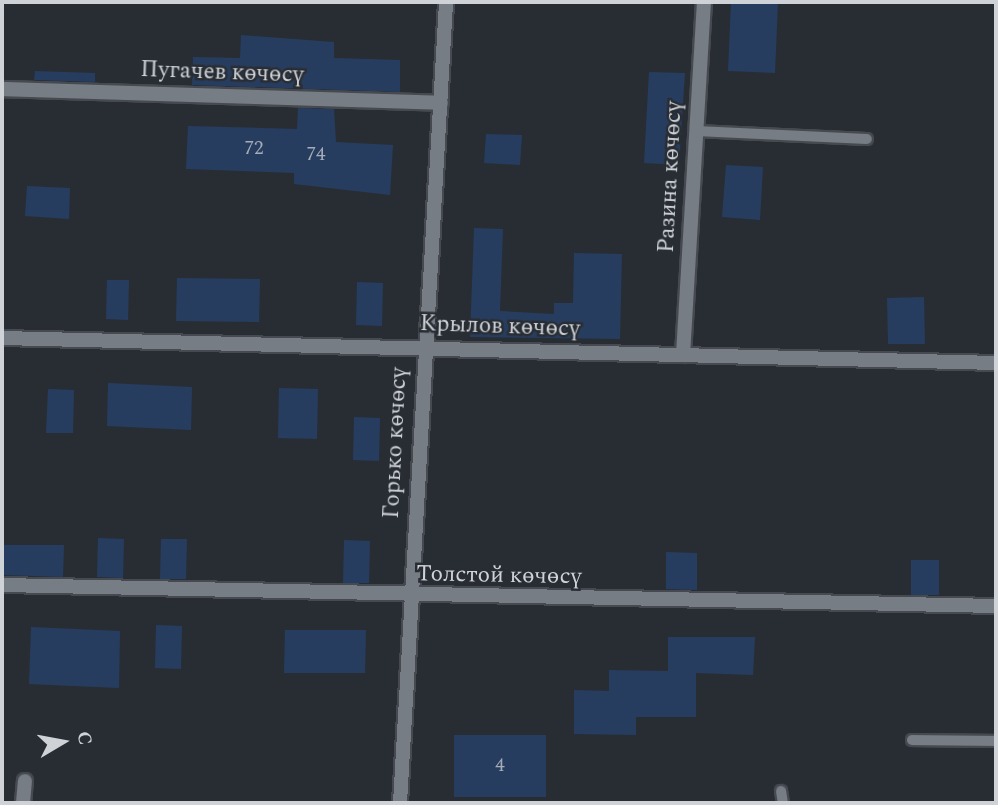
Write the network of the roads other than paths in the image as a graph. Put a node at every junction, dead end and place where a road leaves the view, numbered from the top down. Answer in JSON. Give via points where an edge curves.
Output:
{"nodes":[{"id":1,"x":446,"y":2,"type":"edge"},
{"id":2,"x":704,"y":2,"type":"edge"},
{"id":3,"x":2,"y":89,"type":"edge"},
{"id":4,"x":441,"y":103,"type":"junction"},
{"id":5,"x":696,"y":131,"type":"junction"},
{"id":6,"x":867,"y":139,"type":"dead end"},
{"id":7,"x":2,"y":338,"type":"edge"},
{"id":8,"x":425,"y":348,"type":"junction"},
{"id":9,"x":683,"y":355,"type":"junction"},
{"id":10,"x":996,"y":363,"type":"edge"},
{"id":11,"x":2,"y":585,"type":"edge"},
{"id":12,"x":410,"y":598,"type":"junction"},
{"id":13,"x":996,"y":606,"type":"edge"},
{"id":14,"x":912,"y":740,"type":"dead end"},
{"id":15,"x":996,"y":741,"type":"edge"},
{"id":16,"x":25,"y":781,"type":"dead end"},
{"id":17,"x":782,"y":791,"type":"dead end"},
{"id":18,"x":23,"y":803,"type":"edge"},
{"id":19,"x":400,"y":803,"type":"edge"},
{"id":20,"x":783,"y":803,"type":"edge"}],
"edges":[{"from":1,"to":4,"type":"street","name":"Горько көчөсү"},
{"from":2,"to":5,"type":"street","name":"Разина көчөсү"},
{"from":3,"to":4,"type":"street","name":"Пугачев көчөсү"},
{"from":4,"to":8,"type":"street","name":"Горько көчөсү"},
{"from":5,"to":6,"type":"lane"},
{"from":5,"to":9,"type":"street","name":"Разина көчөсү"},
{"from":7,"to":8,"type":"street","name":"Крылов көчөсү"},
{"from":8,"to":9,"type":"street","name":"Крылов көчөсү"},
{"from":8,"to":12,"type":"street","name":"Горько көчөсү"},
{"from":9,"to":10,"type":"street","name":"Крылов көчөсү"},
{"from":11,"to":12,"type":"street","name":"Толстой көчөсү"},
{"from":12,"to":13,"type":"street","name":"Толстой көчөсү"},
{"from":12,"to":19,"type":"street","name":"Горько көчөсү"},
{"from":14,"to":15,"type":"lane"},
{"from":16,"to":18,"type":"street"},
{"from":17,"to":20,"type":"lane"}]}
